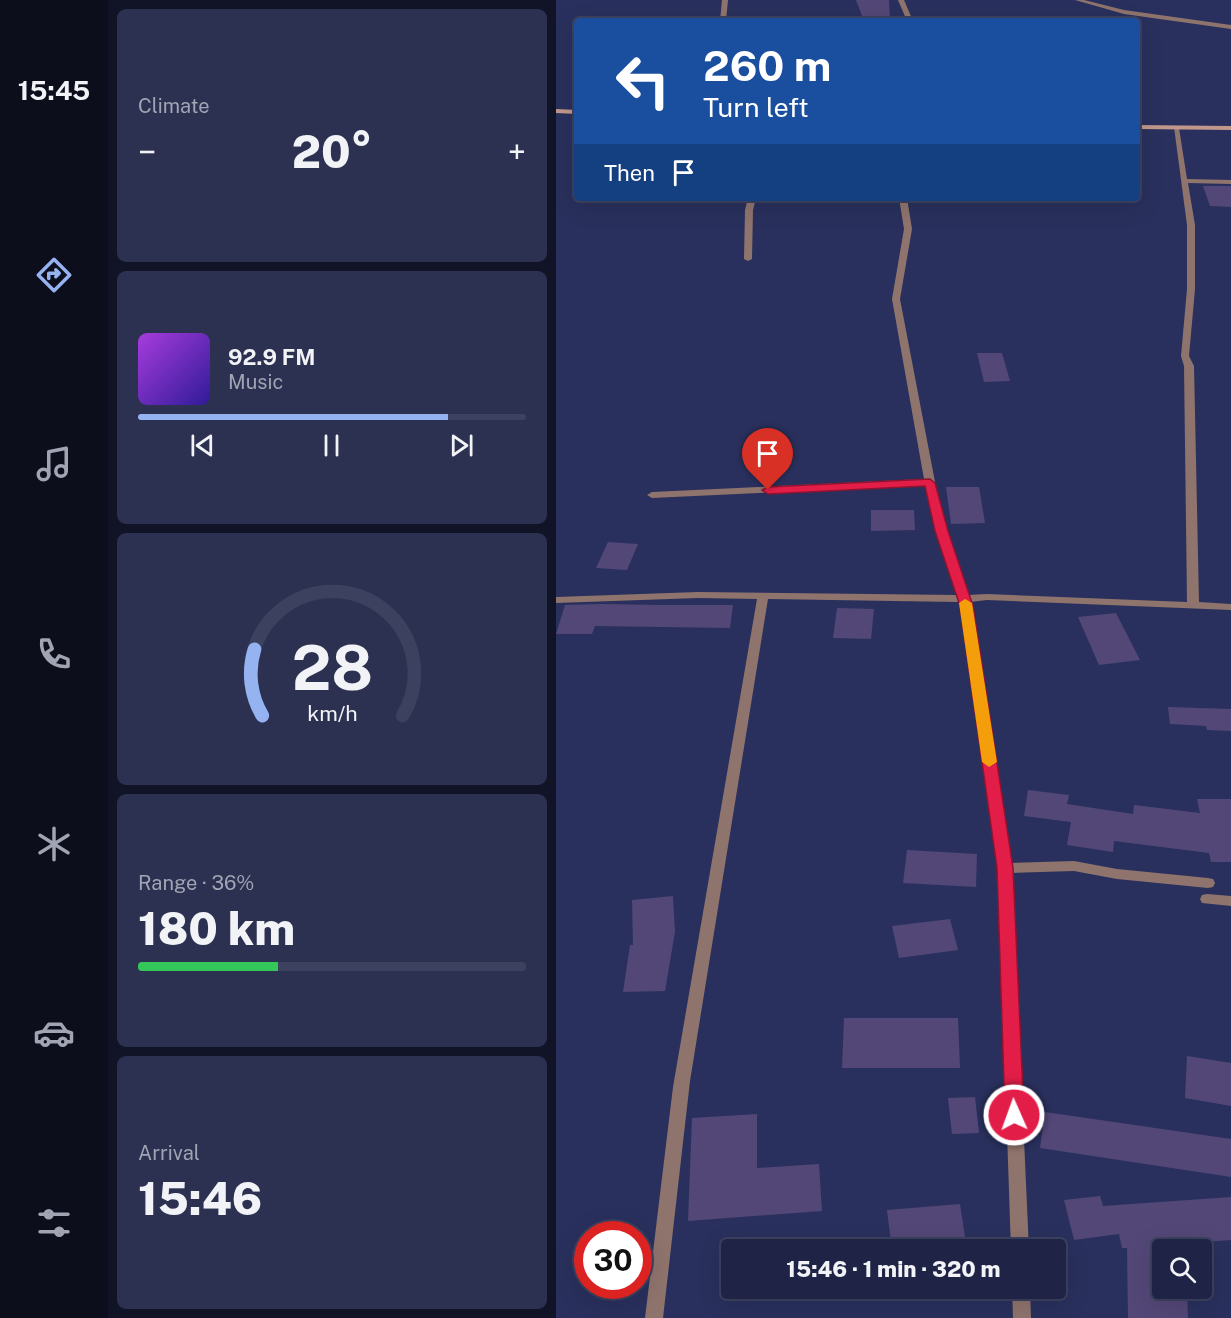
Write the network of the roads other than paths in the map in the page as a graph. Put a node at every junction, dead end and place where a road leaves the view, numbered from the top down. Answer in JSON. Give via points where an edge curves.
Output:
{"nodes":[{"id":1,"x":725,"y":0,"type":"edge"},
{"id":2,"x":901,"y":0,"type":"edge"},
{"id":3,"x":1078,"y":0,"type":"edge"},
{"id":4,"x":723,"y":18,"type":"edge"},
{"id":5,"x":909,"y":18,"type":"edge"},
{"id":6,"x":1231,"y":27,"type":"edge"},
{"id":7,"x":556,"y":111,"type":"edge"},
{"id":8,"x":574,"y":112,"type":"edge"},
{"id":9,"x":1140,"y":127,"type":"edge"},
{"id":10,"x":1176,"y":128,"type":"junction"},
{"id":11,"x":1231,"y":128,"type":"edge"},
{"id":12,"x":1184,"y":181,"type":"junction"},
{"id":13,"x":1231,"y":182,"type":"edge"},
{"id":14,"x":751,"y":201,"type":"edge"},
{"id":15,"x":903,"y":201,"type":"edge"},
{"id":16,"x":748,"y":259,"type":"dead end"},
{"id":17,"x":930,"y":483,"type":"junction"},
{"id":18,"x":652,"y":495,"type":"dead end"},
{"id":19,"x":763,"y":595,"type":"junction"},
{"id":20,"x":964,"y":599,"type":"junction"},
{"id":21,"x":556,"y":600,"type":"edge"},
{"id":22,"x":1192,"y":606,"type":"junction"},
{"id":23,"x":1229,"y":610,"type":"edge"},
{"id":24,"x":1005,"y":868,"type":"junction"},
{"id":25,"x":1208,"y":883,"type":"dead end"},
{"id":26,"x":1207,"y":899,"type":"dead end"},
{"id":27,"x":706,"y":902,"type":"dead end"},
{"id":28,"x":1231,"y":902,"type":"edge"},
{"id":29,"x":681,"y":1087,"type":"junction"},
{"id":30,"x":1020,"y":1239,"type":"edge"},
{"id":31,"x":1021,"y":1299,"type":"edge"},
{"id":32,"x":654,"y":1318,"type":"edge"},
{"id":33,"x":1022,"y":1318,"type":"edge"}],
"edges":[{"from":1,"to":4,"type":"street"},
{"from":2,"to":5,"type":"street"},
{"from":3,"to":6,"type":"street","via":[[1124,12]]},
{"from":7,"to":8,"type":"street"},
{"from":9,"to":10,"type":"street"},
{"from":10,"to":11,"type":"street"},
{"from":10,"to":12,"type":"street"},
{"from":12,"to":13,"type":"street"},
{"from":12,"to":22,"type":"street","via":[[1191,225],[1185,356],[1189,366]]},
{"from":14,"to":16,"type":"street"},
{"from":15,"to":17,"type":"street","via":[[908,229],[896,299]]},
{"from":17,"to":18,"type":"street"},
{"from":17,"to":20,"type":"street"},
{"from":19,"to":20,"type":"street"},
{"from":19,"to":21,"type":"street"},
{"from":19,"to":29,"type":"street"},
{"from":20,"to":22,"type":"street"},
{"from":20,"to":24,"type":"street"},
{"from":22,"to":23,"type":"street"},
{"from":24,"to":25,"type":"street","via":[[1074,866]]},
{"from":24,"to":30,"type":"street"},
{"from":26,"to":28,"type":"street"},
{"from":27,"to":29,"type":"street"},
{"from":29,"to":32,"type":"street"},
{"from":31,"to":33,"type":"street"}]}
